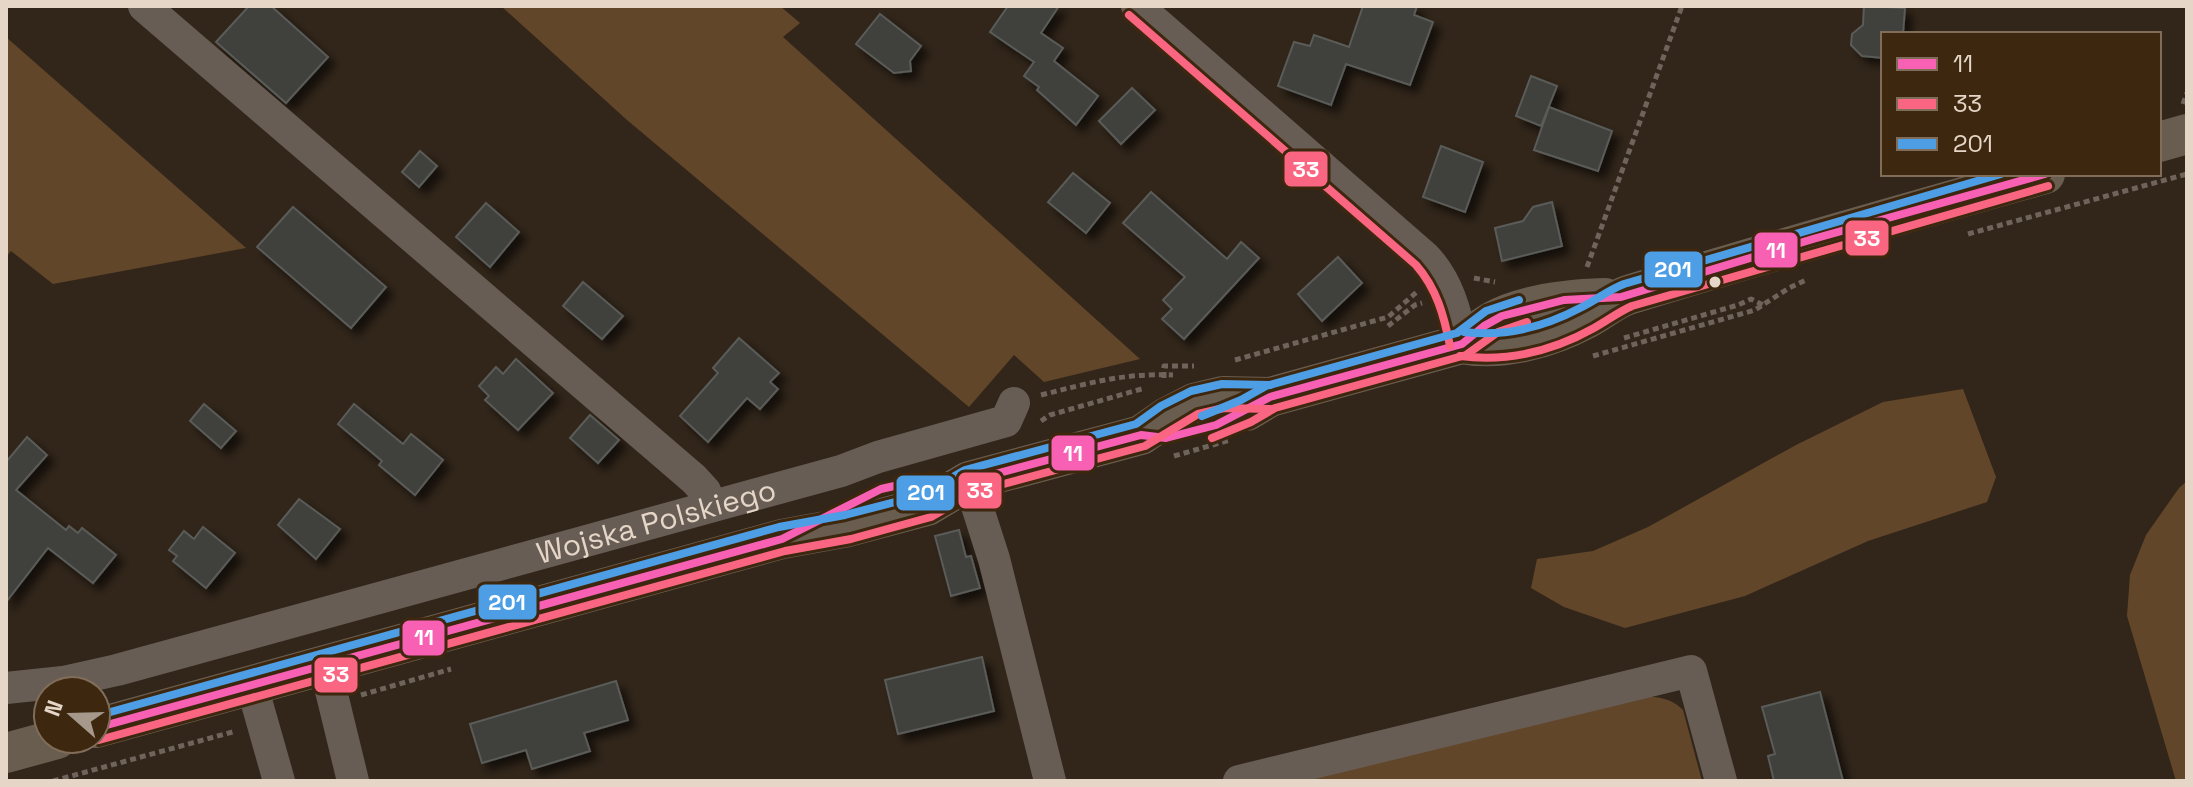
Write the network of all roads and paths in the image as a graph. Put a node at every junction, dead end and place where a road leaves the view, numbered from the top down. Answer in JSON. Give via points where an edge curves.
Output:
{"nodes":[{"id":1,"x":144,"y":6,"type":"edge"},
{"id":2,"x":1137,"y":6,"type":"edge"},
{"id":3,"x":1682,"y":6,"type":"edge"},
{"id":4,"x":2187,"y":134,"type":"edge"},
{"id":5,"x":2161,"y":141,"type":"edge"},
{"id":6,"x":2187,"y":174,"type":"edge"},
{"id":7,"x":2038,"y":176,"type":"edge"},
{"id":8,"x":1962,"y":236,"type":"dead end"},
{"id":9,"x":1581,"y":278,"type":"dead end"},
{"id":10,"x":1812,"y":278,"type":"dead end"},
{"id":11,"x":1618,"y":339,"type":"dead end"},
{"id":12,"x":1462,"y":344,"type":"junction"},
{"id":13,"x":1014,"y":403,"type":"dead end"},
{"id":14,"x":969,"y":481,"type":"junction"},
{"id":15,"x":711,"y":506,"type":"junction"},
{"id":16,"x":325,"y":666,"type":"junction"},
{"id":17,"x":252,"y":686,"type":"junction"},
{"id":18,"x":6,"y":688,"type":"edge"},
{"id":19,"x":112,"y":724,"type":"edge"},
{"id":20,"x":32,"y":746,"type":"edge"},
{"id":21,"x":6,"y":753,"type":"edge"},
{"id":22,"x":279,"y":781,"type":"edge"},
{"id":23,"x":353,"y":781,"type":"edge"},
{"id":24,"x":1050,"y":781,"type":"edge"},
{"id":25,"x":1239,"y":781,"type":"edge"},
{"id":26,"x":1721,"y":781,"type":"edge"}],
"edges":[{"from":1,"to":15,"type":"street","via":[[694,479]]},
{"from":2,"to":12,"type":"street","via":[[1437,269]]},
{"from":3,"to":9,"type":"path"},
{"from":4,"to":5,"type":"main road"},
{"from":6,"to":8,"type":"path"},
{"from":7,"to":12,"type":"main road","name":"Wojska Polskiego","via":[[1621,297],[1587,319],[1541,337],[1496,347]]},
{"from":10,"to":11,"type":"path","via":[[1763,305],[1751,299]]},
{"from":12,"to":14,"type":"main road","name":"Wojska Polskiego","via":[[1270,397],[1216,425],[1166,438],[1141,435]]},
{"from":13,"to":15,"type":"street","name":"Wojska Polskiego","via":[[1006,421]]},
{"from":14,"to":16,"type":"main road","name":"Wojska Polskiego","via":[[927,506],[782,539]]},
{"from":14,"to":24,"type":"street"},
{"from":15,"to":18,"type":"street","name":"Wojska Polskiego","via":[[117,670]]},
{"from":16,"to":17,"type":"main road","name":"Wojska Polskiego"},
{"from":16,"to":23,"type":"street"},
{"from":17,"to":19,"type":"main road","name":"Wojska Polskiego"},
{"from":17,"to":22,"type":"street"},
{"from":20,"to":21,"type":"main road"},
{"from":25,"to":26,"type":"street","via":[[1691,671]]}]}
